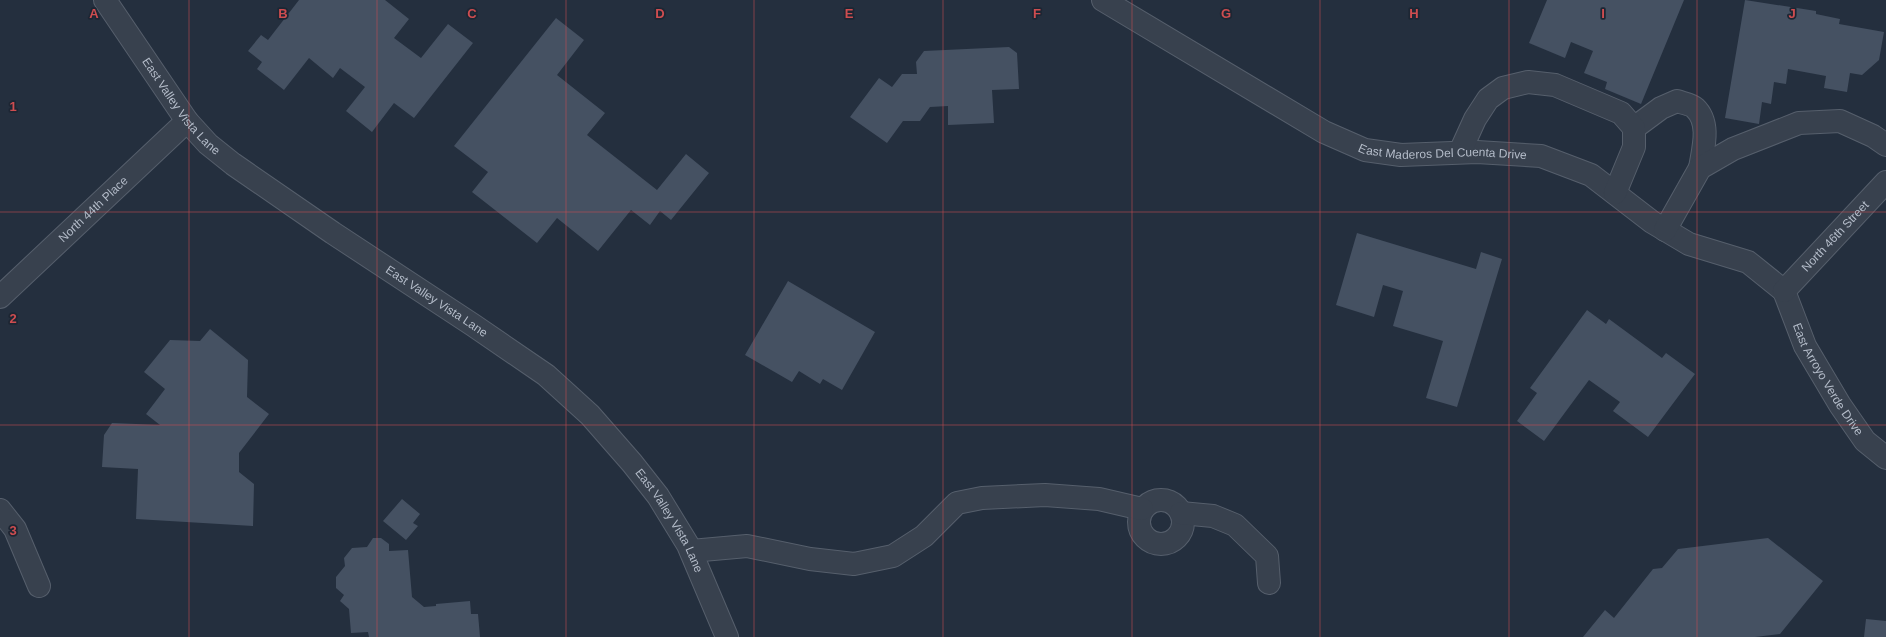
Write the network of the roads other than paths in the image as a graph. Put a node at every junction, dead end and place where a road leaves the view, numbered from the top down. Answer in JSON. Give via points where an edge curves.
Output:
{"nodes":[{"id":1,"x":105,"y":0,"type":"edge"},
{"id":2,"x":1103,"y":0,"type":"edge"},
{"id":3,"x":187,"y":121,"type":"junction"},
{"id":4,"x":1634,"y":128,"type":"junction"},
{"id":5,"x":1886,"y":145,"type":"edge"},
{"id":6,"x":1460,"y":152,"type":"junction"},
{"id":7,"x":1700,"y":168,"type":"junction"},
{"id":8,"x":1886,"y":182,"type":"edge"},
{"id":9,"x":1615,"y":193,"type":"junction"},
{"id":10,"x":1665,"y":230,"type":"junction"},
{"id":11,"x":1784,"y":291,"type":"junction"},
{"id":12,"x":0,"y":297,"type":"edge"},
{"id":13,"x":1886,"y":458,"type":"edge"},
{"id":14,"x":1142,"y":508,"type":"junction"},
{"id":15,"x":0,"y":510,"type":"edge"},
{"id":16,"x":1181,"y":513,"type":"junction"},
{"id":17,"x":691,"y":551,"type":"junction"},
{"id":18,"x":1269,"y":583,"type":"dead end"},
{"id":19,"x":39,"y":586,"type":"dead end"},
{"id":20,"x":727,"y":637,"type":"edge"}],
"edges":[{"from":1,"to":3,"type":"street","name":"East Valley Vista Lane"},
{"from":2,"to":6,"type":"street","name":"East Maderos Del Cuenta Drive","via":[[1324,132],[1365,150],[1401,155]]},
{"from":3,"to":12,"type":"street","name":"North 44th Place"},
{"from":3,"to":17,"type":"street","name":"East Valley Vista Lane","via":[[208,144],[233,164],[546,375],[590,415],[632,463],[658,496]]},
{"from":4,"to":6,"type":"street","via":[[1621,113],[1555,84],[1528,82],[1503,88],[1488,99],[1475,119]]},
{"from":4,"to":7,"type":"street","via":[[1661,108],[1677,101],[1694,107],[1704,119]]},
{"from":4,"to":9,"type":"street","via":[[1634,147]]},
{"from":5,"to":7,"type":"street","via":[[1840,121],[1799,123],[1733,149]]},
{"from":6,"to":9,"type":"street","name":"East Maderos Del Cuenta Drive","via":[[1541,156],[1591,175]]},
{"from":7,"to":10,"type":"street"},
{"from":8,"to":11,"type":"street","name":"North 46th Street"},
{"from":9,"to":10,"type":"street","name":"East Maderos Del Cuenta Drive"},
{"from":10,"to":11,"type":"street","name":"East Maderos Del Cuenta Drive","via":[[1689,244],[1748,262]]},
{"from":11,"to":13,"type":"street","name":"East Arroyo Verde Drive","via":[[1805,346],[1840,405],[1865,441]]},
{"from":14,"to":16,"type":"street","via":[[1148,503],[1162,499],[1170,501]]},
{"from":14,"to":16,"type":"street","via":[[1138,522],[1143,535],[1154,544],[1168,544],[1180,535],[1184,520]]},
{"from":14,"to":17,"type":"street","via":[[1099,499],[1045,495],[982,498],[957,503],[924,536],[893,556],[854,564],[810,559],[747,546]]},
{"from":15,"to":19,"type":"street","via":[[14,529]]},
{"from":16,"to":18,"type":"street","via":[[1213,516],[1235,525],[1267,556]]},
{"from":17,"to":20,"type":"street","name":"East Valley Vista Lane"}]}
